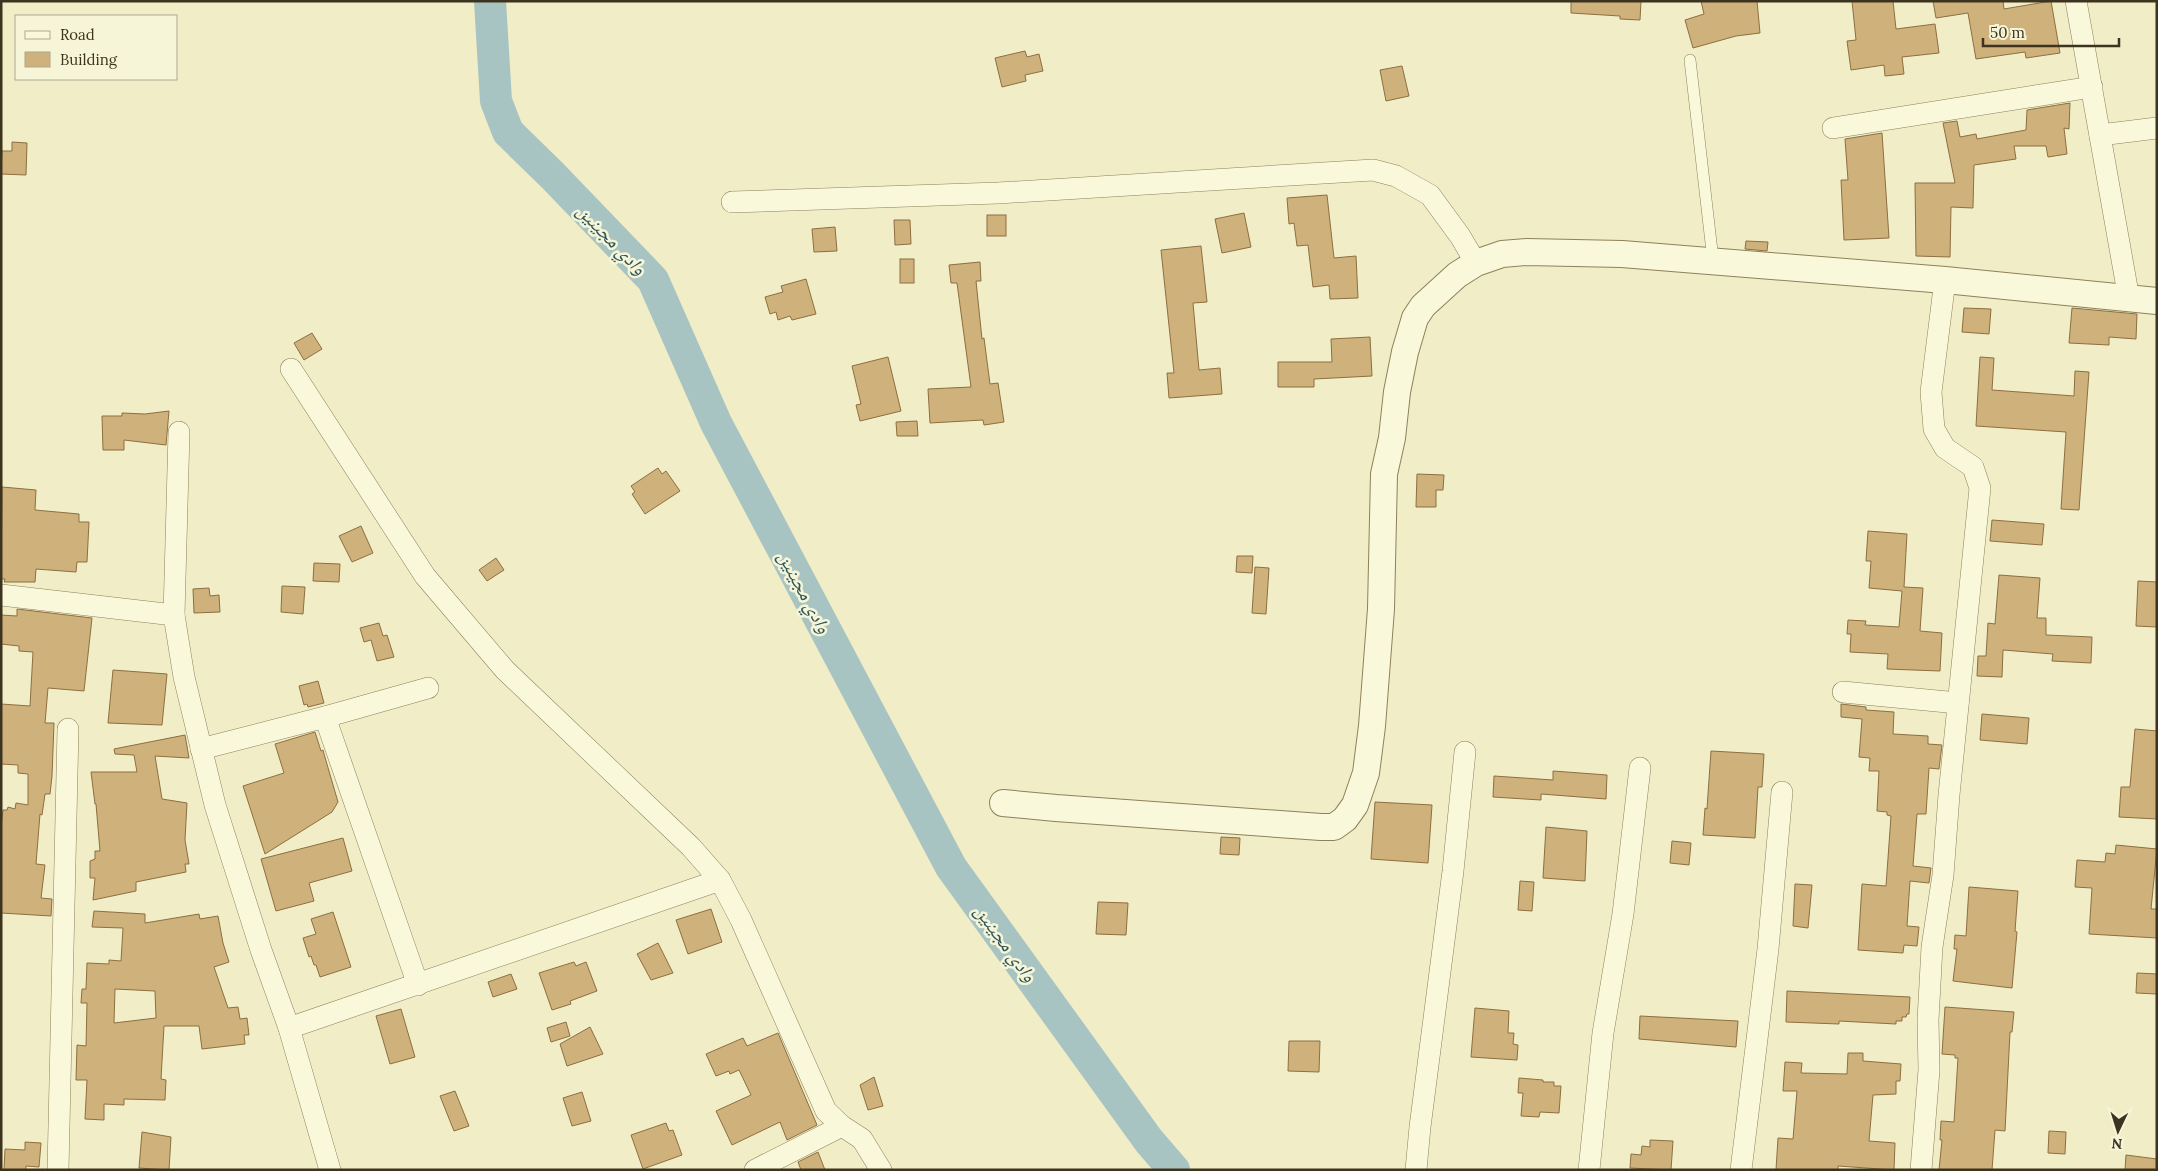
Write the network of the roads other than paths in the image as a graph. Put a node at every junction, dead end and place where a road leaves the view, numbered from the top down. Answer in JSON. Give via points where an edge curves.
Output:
{"nodes":[{"id":1,"x":2076,"y":1,"type":"edge"},
{"id":2,"x":1690,"y":60,"type":"dead end"},
{"id":3,"x":2092,"y":87,"type":"junction"},
{"id":4,"x":1833,"y":128,"type":"dead end"},
{"id":5,"x":2157,"y":128,"type":"edge"},
{"id":6,"x":2100,"y":135,"type":"junction"},
{"id":7,"x":732,"y":202,"type":"dead end"},
{"id":8,"x":1713,"y":260,"type":"junction"},
{"id":9,"x":1476,"y":263,"type":"junction"},
{"id":10,"x":1945,"y":280,"type":"junction"},
{"id":11,"x":2129,"y":299,"type":"junction"},
{"id":12,"x":2157,"y":301,"type":"edge"},
{"id":13,"x":291,"y":369,"type":"dead end"},
{"id":14,"x":179,"y":432,"type":"dead end"},
{"id":15,"x":1,"y":595,"type":"edge"},
{"id":16,"x":174,"y":615,"type":"junction"},
{"id":17,"x":428,"y":688,"type":"dead end"},
{"id":18,"x":1843,"y":692,"type":"dead end"},
{"id":19,"x":1958,"y":703,"type":"junction"},
{"id":20,"x":325,"y":717,"type":"junction"},
{"id":21,"x":68,"y":729,"type":"dead end"},
{"id":22,"x":201,"y":749,"type":"junction"},
{"id":23,"x":1465,"y":752,"type":"dead end"},
{"id":24,"x":1640,"y":768,"type":"dead end"},
{"id":25,"x":1782,"y":792,"type":"dead end"},
{"id":26,"x":1003,"y":803,"type":"dead end"},
{"id":27,"x":720,"y":880,"type":"junction"},
{"id":28,"x":418,"y":985,"type":"junction"},
{"id":29,"x":289,"y":1028,"type":"junction"},
{"id":30,"x":842,"y":1126,"type":"junction"},
{"id":31,"x":58,"y":1170,"type":"edge"},
{"id":32,"x":330,"y":1170,"type":"edge"},
{"id":33,"x":755,"y":1170,"type":"edge"},
{"id":34,"x":881,"y":1170,"type":"edge"},
{"id":35,"x":1416,"y":1170,"type":"edge"},
{"id":36,"x":1589,"y":1170,"type":"edge"},
{"id":37,"x":1740,"y":1170,"type":"edge"},
{"id":38,"x":1921,"y":1170,"type":"edge"}],
"edges":[{"from":1,"to":3,"type":"street"},
{"from":2,"to":8,"type":"lane"},
{"from":3,"to":4,"type":"street"},
{"from":3,"to":6,"type":"street"},
{"from":5,"to":6,"type":"street"},
{"from":6,"to":11,"type":"street"},
{"from":7,"to":9,"type":"street","via":[[998,193],[1373,170],[1396,176],[1430,195]]},
{"from":8,"to":9,"type":"street","via":[[1527,252],[1502,254]]},
{"from":8,"to":10,"type":"street"},
{"from":9,"to":26,"type":"street","via":[[1457,274],[1423,306],[1415,318],[1405,352],[1384,474],[1381,609],[1372,726],[1362,788],[1345,819],[1334,826],[1321,827]]},
{"from":10,"to":11,"type":"street"},
{"from":10,"to":19,"type":"street","via":[[1931,392],[1934,429],[1945,448],[1973,467],[1980,488]]},
{"from":11,"to":12,"type":"street"},
{"from":13,"to":27,"type":"street","via":[[425,576],[504,670],[691,847]]},
{"from":14,"to":16,"type":"street"},
{"from":15,"to":16,"type":"street"},
{"from":16,"to":22,"type":"street"},
{"from":17,"to":20,"type":"street"},
{"from":18,"to":19,"type":"street"},
{"from":19,"to":38,"type":"street","via":[[1943,875],[1932,947],[1929,1070]]},
{"from":20,"to":22,"type":"street"},
{"from":20,"to":28,"type":"street"},
{"from":21,"to":31,"type":"street"},
{"from":22,"to":29,"type":"street","via":[[215,805]]},
{"from":23,"to":35,"type":"street"},
{"from":24,"to":36,"type":"street","via":[[1623,914],[1602,1033]]},
{"from":25,"to":37,"type":"street","via":[[1768,949]]},
{"from":27,"to":28,"type":"street"},
{"from":27,"to":30,"type":"street","via":[[826,1111]]},
{"from":28,"to":29,"type":"street"},
{"from":29,"to":32,"type":"street"},
{"from":30,"to":33,"type":"street"},
{"from":30,"to":34,"type":"street","via":[[862,1139]]}]}
